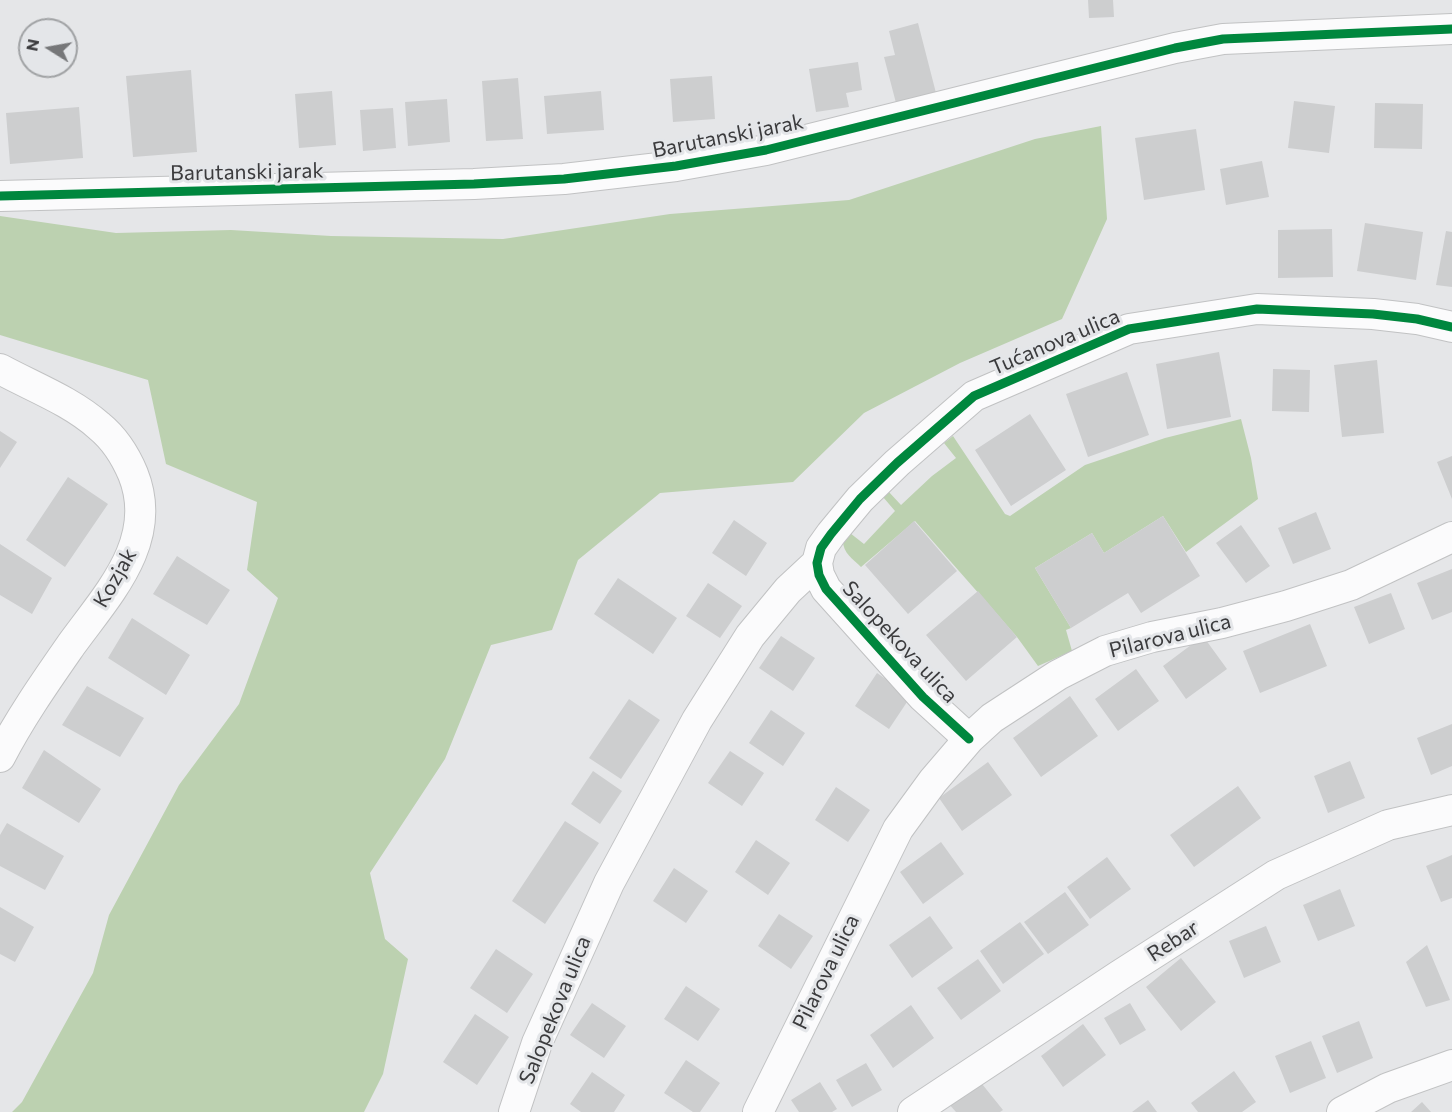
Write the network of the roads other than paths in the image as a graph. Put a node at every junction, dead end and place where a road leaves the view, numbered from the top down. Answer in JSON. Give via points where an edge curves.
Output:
{"nodes":[{"id":1,"x":1452,"y":29,"type":"edge"},
{"id":2,"x":0,"y":196,"type":"edge"},
{"id":3,"x":1452,"y":327,"type":"edge"},
{"id":4,"x":0,"y":369,"type":"edge"},
{"id":5,"x":1452,"y":537,"type":"edge"},
{"id":6,"x":817,"y":563,"type":"junction"},
{"id":7,"x":969,"y":739,"type":"junction"},
{"id":8,"x":0,"y":757,"type":"edge"},
{"id":9,"x":1452,"y":810,"type":"edge"},
{"id":10,"x":1452,"y":1065,"type":"edge"},
{"id":11,"x":514,"y":1112,"type":"edge"},
{"id":12,"x":758,"y":1112,"type":"edge"},
{"id":13,"x":913,"y":1112,"type":"edge"},
{"id":14,"x":1342,"y":1112,"type":"edge"}],
"edges":[{"from":1,"to":2,"type":"street","name":"Barutanski jarak","via":[[1223,39],[766,150],[676,166],[564,179]]},
{"from":3,"to":6,"type":"street","name":"Tućanova ulica","via":[[1373,314],[1257,309],[1129,329],[974,396],[860,499],[821,548]]},
{"from":4,"to":8,"type":"street","name":"Kozjak","via":[[89,417],[112,438],[139,490],[141,512],[135,546],[122,575],[52,672]]},
{"from":5,"to":7,"type":"street","name":"Pilarova ulica","via":[[1351,585],[1264,612],[1105,651],[1058,675],[992,718]]},
{"from":6,"to":7,"type":"street","name":"Salopekova ulica","via":[[826,589],[923,697]]},
{"from":6,"to":11,"type":"street","name":"Salopekova ulica","via":[[788,590],[750,636],[697,720],[609,883],[537,1043]]},
{"from":7,"to":12,"type":"street","name":"Pilarova ulica","via":[[898,830]]},
{"from":9,"to":13,"type":"street","name":"Rebar","via":[[1388,825],[1276,875]]},
{"from":10,"to":14,"type":"street","via":[[1388,1088]]}]}
